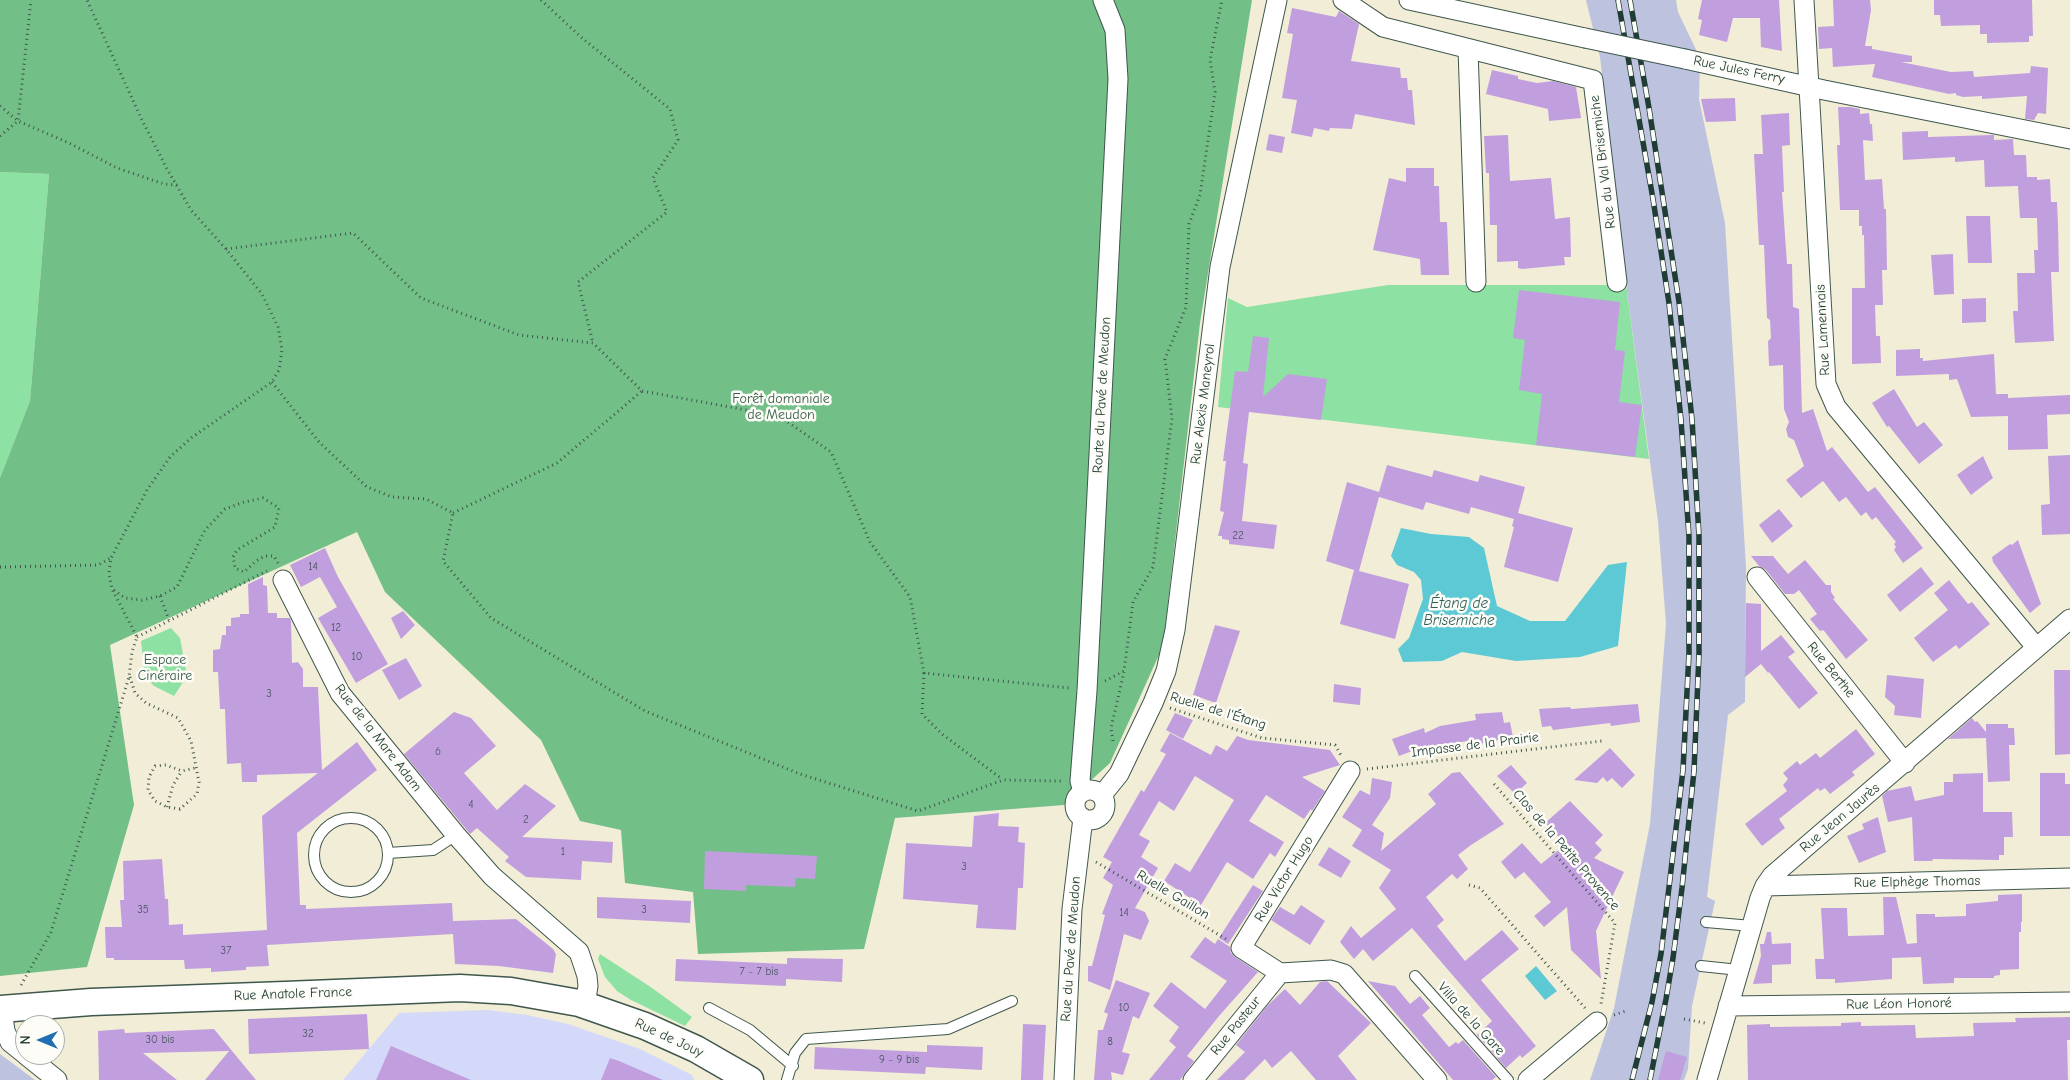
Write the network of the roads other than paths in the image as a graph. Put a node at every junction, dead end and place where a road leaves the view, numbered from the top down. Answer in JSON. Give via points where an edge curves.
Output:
{"nodes":[{"id":1,"x":1103,"y":0,"type":"edge"},
{"id":2,"x":1277,"y":0,"type":"edge"},
{"id":3,"x":1343,"y":0,"type":"edge"},
{"id":4,"x":1409,"y":0,"type":"edge"},
{"id":5,"x":1804,"y":0,"type":"edge"},
{"id":6,"x":1468,"y":49,"type":"junction"},
{"id":7,"x":1809,"y":86,"type":"junction"},
{"id":8,"x":2070,"y":139,"type":"edge"},
{"id":9,"x":1476,"y":282,"type":"dead end"},
{"id":10,"x":1618,"y":282,"type":"dead end"},
{"id":11,"x":279,"y":573,"type":"road end"},
{"id":12,"x":1756,"y":577,"type":"dead end"},
{"id":13,"x":2070,"y":620,"type":"edge"},
{"id":14,"x":2036,"y":647,"type":"junction"},
{"id":15,"x":1905,"y":763,"type":"junction"},
{"id":16,"x":1350,"y":771,"type":"road end"},
{"id":17,"x":1081,"y":786,"type":"junction"},
{"id":18,"x":1102,"y":796,"type":"junction"},
{"id":19,"x":1083,"y":818,"type":"junction"},
{"id":20,"x":456,"y":835,"type":"junction"},
{"id":21,"x":388,"y":853,"type":"junction"},
{"id":22,"x":2070,"y":878,"type":"edge"},
{"id":23,"x":1765,"y":886,"type":"junction"},
{"id":24,"x":1706,"y":922,"type":"dead end"},
{"id":25,"x":1752,"y":926,"type":"junction"},
{"id":26,"x":1700,"y":966,"type":"dead end"},
{"id":27,"x":1739,"y":970,"type":"junction"},
{"id":28,"x":1280,"y":973,"type":"junction"},
{"id":29,"x":1415,"y":976,"type":"dead end"},
{"id":30,"x":1012,"y":1001,"type":"dead end"},
{"id":31,"x":2070,"y":1002,"type":"edge"},
{"id":32,"x":585,"y":1005,"type":"junction"},
{"id":33,"x":1728,"y":1006,"type":"junction"},
{"id":34,"x":4,"y":1008,"type":"edge"},
{"id":35,"x":709,"y":1008,"type":"dead end"},
{"id":36,"x":1596,"y":1022,"type":"road end"},
{"id":37,"x":15,"y":1046,"type":"edge"},
{"id":38,"x":39,"y":1065,"type":"edge"},
{"id":39,"x":793,"y":1066,"type":"junction"},
{"id":40,"x":57,"y":1080,"type":"edge"},
{"id":41,"x":750,"y":1080,"type":"edge"},
{"id":42,"x":786,"y":1080,"type":"edge"},
{"id":43,"x":1064,"y":1080,"type":"edge"},
{"id":44,"x":1193,"y":1080,"type":"edge"},
{"id":45,"x":1436,"y":1080,"type":"edge"},
{"id":46,"x":1508,"y":1080,"type":"edge"},
{"id":47,"x":1528,"y":1080,"type":"edge"},
{"id":48,"x":1707,"y":1080,"type":"edge"}],
"edges":[{"from":1,"to":17,"type":"street","name":"Route du Pavé de Meudon","via":[[1116,30],[1118,79]]},
{"from":2,"to":18,"type":"street","name":"Rue Alexis Maneyrol","via":[[1220,267],[1175,630],[1166,671],[1119,774]]},
{"from":3,"to":6,"type":"street","name":"Rue du Val Brisemiche","via":[[1383,27]]},
{"from":4,"to":7,"type":"street","name":"Rue Jules Ferry","bridge":true},
{"from":5,"to":7,"type":"street","name":"Rue Lamennais"},
{"from":6,"to":9,"type":"street"},
{"from":6,"to":10,"type":"street","name":"Rue du Val Brisemiche","via":[[1593,80]]},
{"from":7,"to":8,"type":"street","name":"Rue Jules Ferry"},
{"from":7,"to":14,"type":"street","name":"Rue Lamennais","via":[[1826,384],[1836,408]]},
{"from":11,"to":20,"type":"street","name":"Rue de la Mare Adam","via":[[340,692]]},
{"from":12,"to":15,"type":"street","name":"Rue Berthe"},
{"from":13,"to":14,"type":"street","name":"Rue Jean Jaurès"},
{"from":14,"to":15,"type":"street","name":"Rue Jean Jaurès"},
{"from":15,"to":23,"type":"street","name":"Rue Jean Jaurès","via":[[1772,876]]},
{"from":16,"to":28,"type":"street","name":"Rue Victor Hugo","via":[[1241,948]]},
{"from":17,"to":18,"type":"street"},
{"from":17,"to":19,"type":"street","via":[[1075,807]]},
{"from":18,"to":19,"type":"street","via":[[1105,805],[1101,815],[1092,820]]},
{"from":19,"to":43,"type":"street","name":"Rue du Pavé de Meudon","via":[[1072,909]]},
{"from":20,"to":21,"type":"lane","via":[[433,850]]},
{"from":20,"to":32,"type":"street","name":"Rue de la Mare Adam","via":[[492,876],[579,952],[587,976]]},
{"from":21,"to":21,"type":"lane","via":[[386,842],[373,825],[354,818],[333,822],[324,829],[318,837],[313,858],[321,878],[328,885],[358,892],[368,888],[383,873]]},
{"from":22,"to":23,"type":"street","name":"Rue Elphège Thomas"},
{"from":23,"to":25,"type":"street","name":"Rue Jean Jaurès"},
{"from":24,"to":25,"type":"lane"},
{"from":25,"to":27,"type":"street","name":"Rue Jean Jaurès"},
{"from":26,"to":27,"type":"lane"},
{"from":27,"to":33,"type":"street","name":"Rue Jean Jaurès"},
{"from":28,"to":44,"type":"street","name":"Rue Pasteur"},
{"from":28,"to":45,"type":"street","via":[[1331,970],[1344,974]]},
{"from":29,"to":46,"type":"lane","name":"Villa de la Gare"},
{"from":30,"to":39,"type":"lane","via":[[948,1030],[806,1039],[795,1054]]},
{"from":31,"to":33,"type":"street","name":"Rue Léon Honoré"},
{"from":32,"to":34,"type":"main road","name":"Rue Anatole France","via":[[511,991],[460,988]]},
{"from":32,"to":41,"type":"main road","name":"Rue de Jouy","via":[[645,1026],[696,1049]]},
{"from":33,"to":48,"type":"street","name":"Rue Jean Jaurès"},
{"from":34,"to":37,"type":"street","via":[[5,1031]]},
{"from":35,"to":39,"type":"lane","via":[[750,1030]]},
{"from":36,"to":47,"type":"street"},
{"from":38,"to":40,"type":"street"},
{"from":39,"to":42,"type":"lane"}]}
